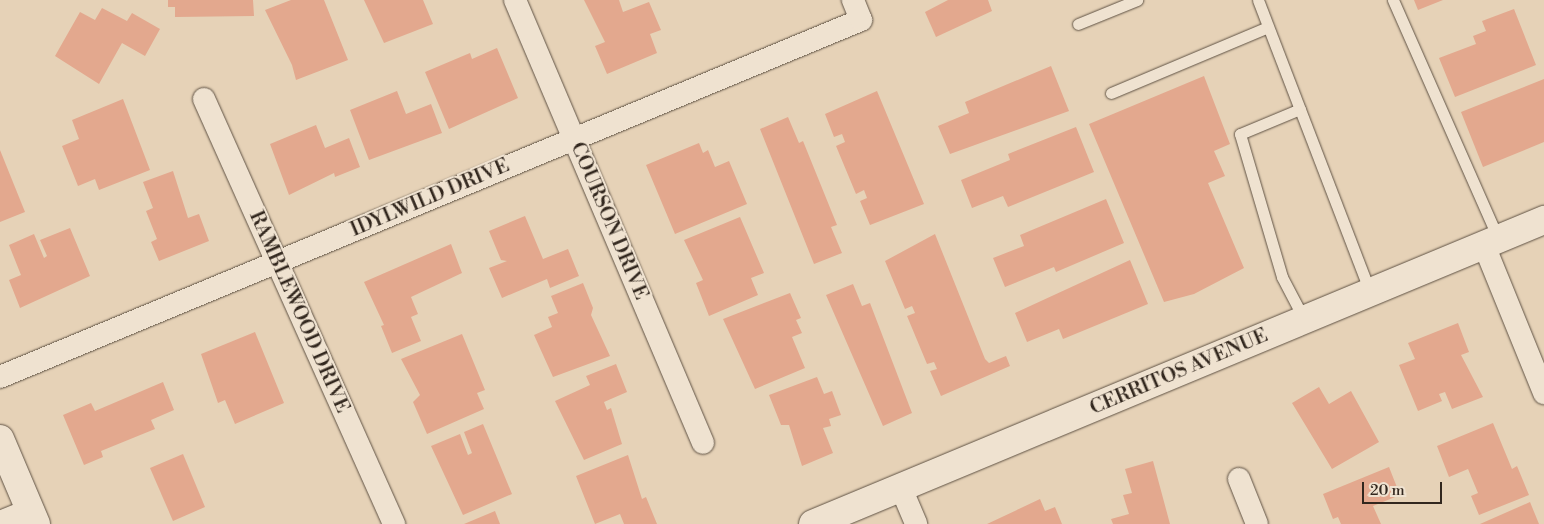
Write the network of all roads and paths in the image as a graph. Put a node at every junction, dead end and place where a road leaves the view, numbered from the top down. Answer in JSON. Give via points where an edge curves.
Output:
{"nodes":[{"id":1,"x":514,"y":0,"type":"edge"},
{"id":2,"x":1137,"y":0,"type":"edge"},
{"id":3,"x":1258,"y":0,"type":"edge"},
{"id":4,"x":1393,"y":0,"type":"edge"},
{"id":5,"x":857,"y":10,"type":"edge"},
{"id":6,"x":1078,"y":24,"type":"dead end"},
{"id":7,"x":1268,"y":28,"type":"junction"},
{"id":8,"x":1111,"y":93,"type":"dead end"},
{"id":9,"x":204,"y":99,"type":"dead end"},
{"id":10,"x":1300,"y":109,"type":"junction"},
{"id":11,"x":574,"y":138,"type":"junction"},
{"id":12,"x":1544,"y":220,"type":"edge"},
{"id":13,"x":1491,"y":242,"type":"junction"},
{"id":14,"x":276,"y":262,"type":"junction"},
{"id":15,"x":1370,"y":292,"type":"junction"},
{"id":16,"x":1304,"y":319,"type":"junction"},
{"id":17,"x":0,"y":377,"type":"edge"},
{"id":18,"x":1544,"y":393,"type":"edge"},
{"id":19,"x":0,"y":439,"type":"edge"},
{"id":20,"x":703,"y":442,"type":"dead end"},
{"id":21,"x":1239,"y":479,"type":"dead end"},
{"id":22,"x":901,"y":488,"type":"junction"},
{"id":23,"x":33,"y":517,"type":"edge"},
{"id":24,"x":0,"y":522,"type":"edge"},
{"id":25,"x":394,"y":524,"type":"edge"},
{"id":26,"x":813,"y":524,"type":"edge"},
{"id":27,"x":916,"y":524,"type":"edge"},
{"id":28,"x":1257,"y":524,"type":"edge"}],
"edges":[{"from":1,"to":11,"type":"street","name":"COURSON DRIVE"},
{"from":2,"to":6,"type":"lane"},
{"from":3,"to":7,"type":"lane"},
{"from":4,"to":13,"type":"lane"},
{"from":5,"to":11,"type":"street","name":"IDYLWILD DRIVE"},
{"from":7,"to":8,"type":"lane"},
{"from":7,"to":10,"type":"lane"},
{"from":9,"to":14,"type":"street","name":"RAMBLEWOOD DRIVE"},
{"from":10,"to":15,"type":"lane"},
{"from":10,"to":16,"type":"lane","via":[[1240,134],[1282,277]]},
{"from":11,"to":14,"type":"street","name":"IDYLWILD DRIVE"},
{"from":11,"to":20,"type":"street","name":"COURSON DRIVE"},
{"from":12,"to":13,"type":"main road","name":"CERRITOS AVENUE"},
{"from":13,"to":15,"type":"main road","name":"CERRITOS AVENUE"},
{"from":13,"to":18,"type":"street"},
{"from":14,"to":17,"type":"street","name":"IDYLWILD DRIVE"},
{"from":14,"to":25,"type":"street","name":"RAMBLEWOOD DRIVE"},
{"from":15,"to":16,"type":"main road","name":"CERRITOS AVENUE"},
{"from":16,"to":22,"type":"main road","name":"CERRITOS AVENUE"},
{"from":19,"to":23,"type":"main road"},
{"from":21,"to":28,"type":"street"},
{"from":22,"to":26,"type":"main road","name":"CERRITOS AVENUE"},
{"from":22,"to":27,"type":"street"},
{"from":23,"to":24,"type":"street"}]}
